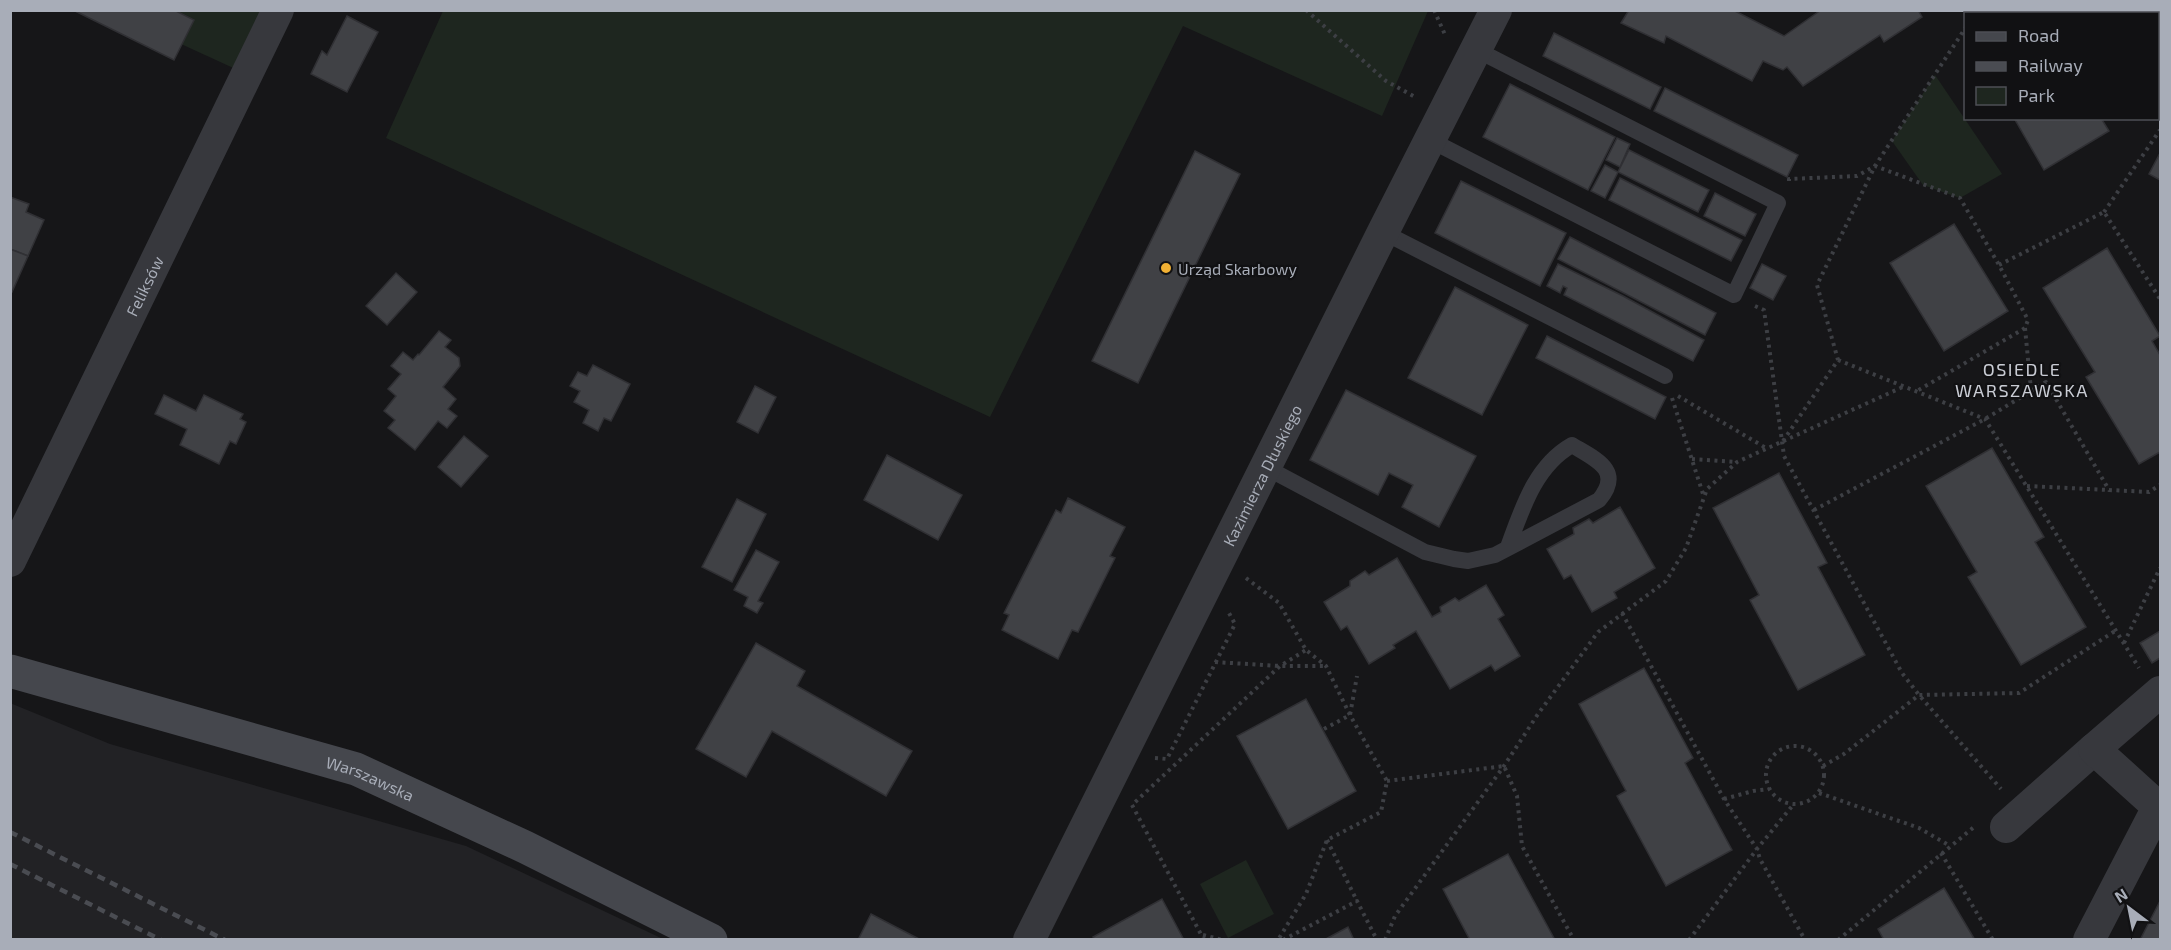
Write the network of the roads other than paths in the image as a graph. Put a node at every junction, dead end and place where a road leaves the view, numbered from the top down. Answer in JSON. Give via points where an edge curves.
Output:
{"nodes":[{"id":1,"x":278,"y":10,"type":"edge"},
{"id":2,"x":1496,"y":10,"type":"edge"},
{"id":3,"x":1477,"y":50,"type":"junction"},
{"id":4,"x":1437,"y":126,"type":"junction"},
{"id":5,"x":1383,"y":232,"type":"junction"},
{"id":6,"x":1665,"y":376,"type":"dead end"},
{"id":7,"x":1265,"y":467,"type":"junction"},
{"id":8,"x":1508,"y":548,"type":"junction"},
{"id":9,"x":10,"y":561,"type":"edge"},
{"id":10,"x":10,"y":671,"type":"edge"},
{"id":11,"x":2152,"y":684,"type":"edge"},
{"id":12,"x":2094,"y":749,"type":"junction"},
{"id":13,"x":2006,"y":827,"type":"dead end"},
{"id":14,"x":711,"y":939,"type":"edge"},
{"id":15,"x":1029,"y":939,"type":"edge"},
{"id":16,"x":2089,"y":939,"type":"edge"}],
"edges":[{"from":1,"to":9,"type":"street","name":"Feliksów"},
{"from":2,"to":3,"type":"street","name":"Kazimierza Dłuskiego"},
{"from":3,"to":4,"type":"street","name":"Kazimierza Dłuskiego"},
{"from":3,"to":4,"type":"lane","via":[[1778,203],[1734,295]]},
{"from":4,"to":5,"type":"street","name":"Kazimierza Dłuskiego"},
{"from":5,"to":6,"type":"lane"},
{"from":5,"to":7,"type":"street","name":"Kazimierza Dłuskiego"},
{"from":7,"to":8,"type":"lane","via":[[1425,552],[1468,561]]},
{"from":7,"to":15,"type":"street","name":"Kazimierza Dłuskiego"},
{"from":8,"to":8,"type":"lane","via":[[1543,468],[1558,453],[1572,444],[1608,470],[1609,482],[1599,500]]},
{"from":10,"to":14,"type":"main road","name":"Warszawska","via":[[357,769]]},
{"from":11,"to":12,"type":"street"},
{"from":12,"to":13,"type":"street"},
{"from":12,"to":16,"type":"street","via":[[2158,807]]}]}
